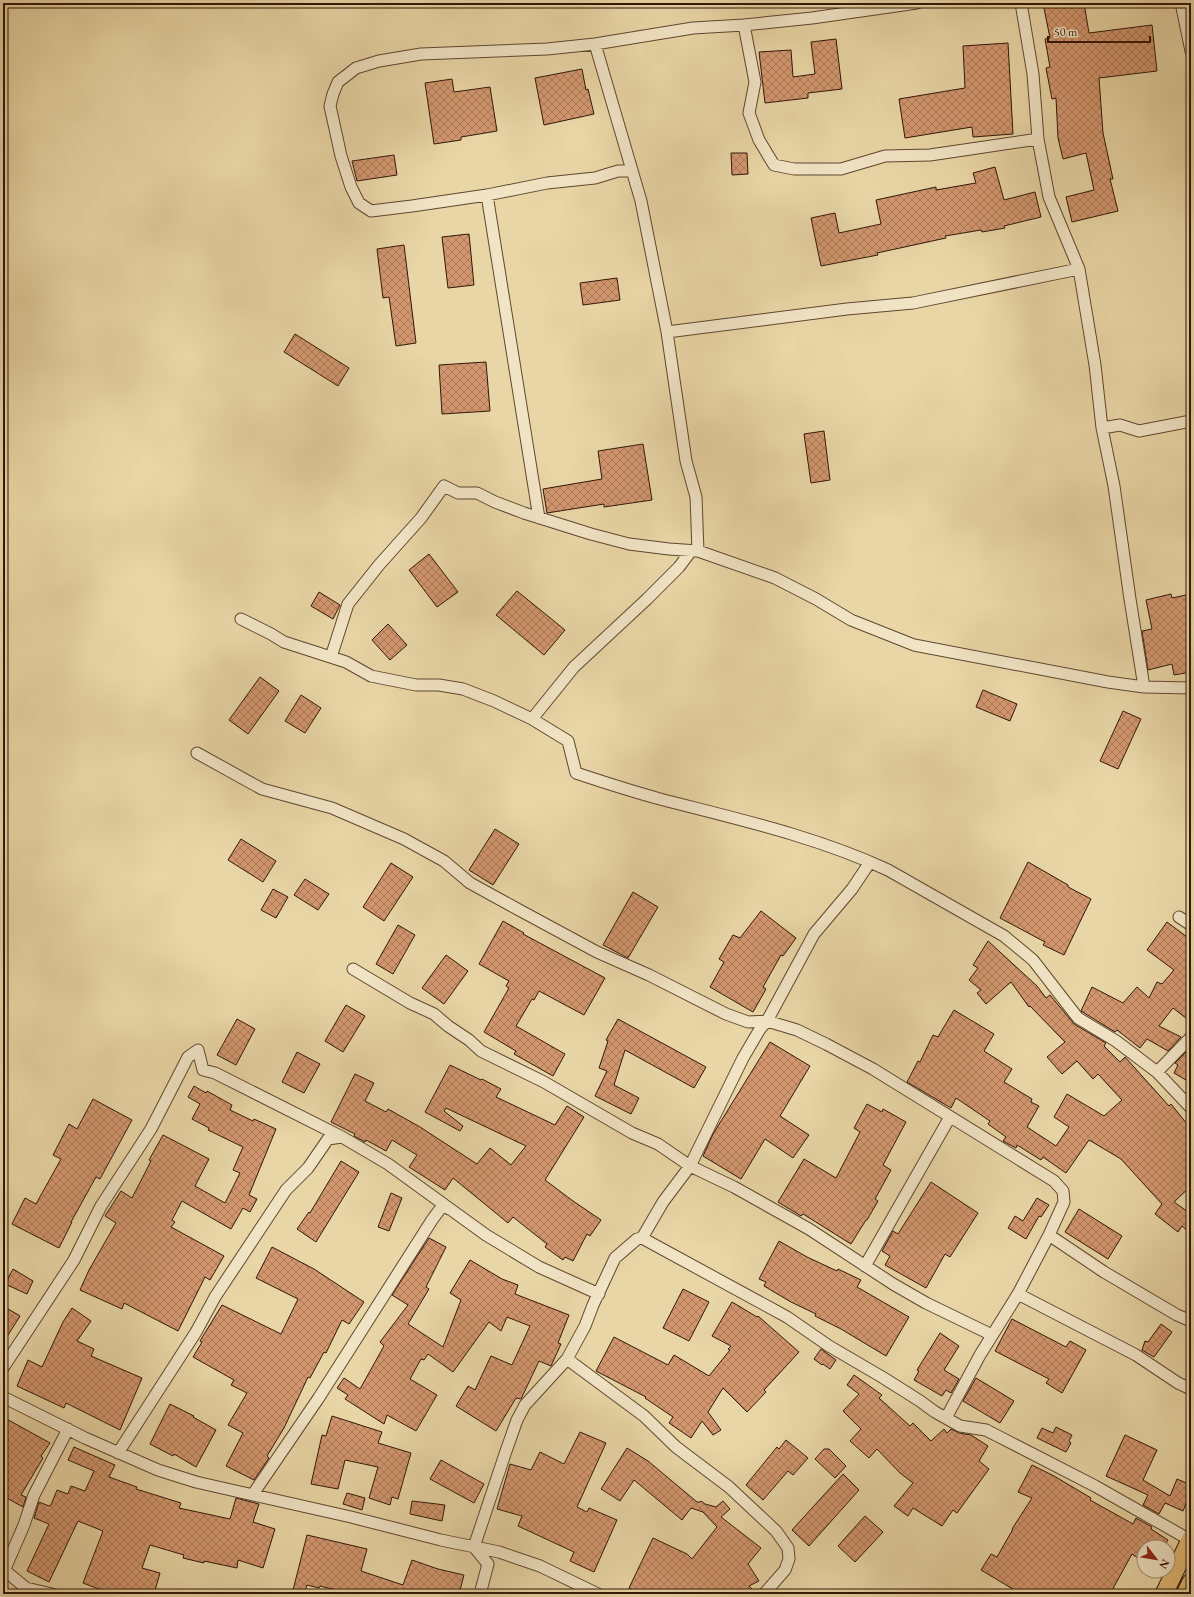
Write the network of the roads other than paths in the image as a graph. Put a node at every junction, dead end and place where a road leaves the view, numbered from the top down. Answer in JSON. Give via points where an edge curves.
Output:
{"nodes":[{"id":1,"x":917,"y":3,"type":"edge"},
{"id":2,"x":1022,"y":3,"type":"edge"},
{"id":3,"x":1181,"y":3,"type":"edge"},
{"id":4,"x":744,"y":25,"type":"junction"},
{"id":5,"x":595,"y":44,"type":"junction"},
{"id":6,"x":1191,"y":51,"type":"edge"},
{"id":7,"x":1038,"y":139,"type":"junction"},
{"id":8,"x":632,"y":171,"type":"junction"},
{"id":9,"x":486,"y":195,"type":"junction"},
{"id":10,"x":1079,"y":269,"type":"junction"},
{"id":11,"x":667,"y":332,"type":"junction"},
{"id":12,"x":1191,"y":421,"type":"edge"},
{"id":13,"x":1102,"y":428,"type":"junction"},
{"id":14,"x":539,"y":518,"type":"junction"},
{"id":15,"x":698,"y":551,"type":"junction"},
{"id":16,"x":241,"y":619,"type":"dead end"},
{"id":17,"x":331,"y":657,"type":"junction"},
{"id":18,"x":1144,"y":687,"type":"junction"},
{"id":19,"x":1191,"y":688,"type":"edge"},
{"id":20,"x":532,"y":719,"type":"junction"},
{"id":21,"x":197,"y":753,"type":"dead end"},
{"id":22,"x":870,"y":862,"type":"junction"},
{"id":23,"x":1179,"y":917,"type":"dead end"},
{"id":24,"x":1191,"y":924,"type":"edge"},
{"id":25,"x":353,"y":969,"type":"dead end"},
{"id":26,"x":767,"y":1022,"type":"junction"},
{"id":27,"x":1191,"y":1037,"type":"edge"},
{"id":28,"x":1157,"y":1072,"type":"junction"},
{"id":29,"x":1191,"y":1108,"type":"edge"},
{"id":30,"x":950,"y":1117,"type":"junction"},
{"id":31,"x":342,"y":1137,"type":"junction"},
{"id":32,"x":690,"y":1166,"type":"junction"},
{"id":33,"x":456,"y":1213,"type":"junction"},
{"id":34,"x":1049,"y":1235,"type":"junction"},
{"id":35,"x":642,"y":1238,"type":"junction"},
{"id":36,"x":865,"y":1266,"type":"junction"},
{"id":37,"x":599,"y":1294,"type":"junction"},
{"id":38,"x":1018,"y":1294,"type":"junction"},
{"id":39,"x":1191,"y":1321,"type":"edge"},
{"id":40,"x":992,"y":1335,"type":"junction"},
{"id":41,"x":567,"y":1359,"type":"junction"},
{"id":42,"x":3,"y":1368,"type":"edge"},
{"id":43,"x":1191,"y":1389,"type":"edge"},
{"id":44,"x":3,"y":1397,"type":"edge"},
{"id":45,"x":946,"y":1418,"type":"junction"},
{"id":46,"x":68,"y":1429,"type":"junction"},
{"id":47,"x":118,"y":1453,"type":"junction"},
{"id":48,"x":252,"y":1494,"type":"junction"},
{"id":49,"x":1190,"y":1539,"type":"edge"},
{"id":50,"x":474,"y":1547,"type":"junction"},
{"id":51,"x":4,"y":1570,"type":"edge"},
{"id":52,"x":1191,"y":1582,"type":"edge"},
{"id":53,"x":52,"y":1594,"type":"edge"},
{"id":54,"x":480,"y":1594,"type":"edge"},
{"id":55,"x":598,"y":1594,"type":"edge"},
{"id":56,"x":764,"y":1594,"type":"edge"},
{"id":57,"x":1164,"y":1594,"type":"edge"},
{"id":58,"x":1185,"y":1594,"type":"edge"}],
"edges":[{"from":1,"to":4,"type":"street"},
{"from":2,"to":7,"type":"street","via":[[1034,74]]},
{"from":3,"to":6,"type":"street"},
{"from":4,"to":5,"type":"street","via":[[693,28]]},
{"from":4,"to":7,"type":"street","via":[[755,82],[749,113],[759,140],[774,165],[794,169],[841,169],[885,156],[930,155]]},
{"from":5,"to":8,"type":"street"},
{"from":5,"to":9,"type":"street","via":[[548,49],[421,54],[379,61],[356,68],[338,82],[330,106],[350,187],[359,204],[371,211]]},
{"from":7,"to":10,"type":"street","via":[[1050,197]]},
{"from":8,"to":9,"type":"street","via":[[618,171],[595,178],[547,183]]},
{"from":8,"to":11,"type":"street","via":[[641,201]]},
{"from":9,"to":14,"type":"street"},
{"from":10,"to":11,"type":"street","via":[[912,303]]},
{"from":10,"to":13,"type":"street","via":[[1095,365]]},
{"from":11,"to":15,"type":"street","via":[[686,461],[696,497]]},
{"from":12,"to":13,"type":"street","via":[[1139,431],[1120,425]]},
{"from":13,"to":18,"type":"street","via":[[1114,486]]},
{"from":14,"to":15,"type":"street","via":[[628,544]]},
{"from":14,"to":17,"type":"street","via":[[477,493],[458,493],[444,486],[421,518],[348,604]]},
{"from":15,"to":18,"type":"street","via":[[775,578],[851,620],[914,645]]},
{"from":15,"to":20,"type":"street","via":[[692,551],[647,600],[574,667]]},
{"from":16,"to":17,"type":"street","via":[[284,642]]},
{"from":17,"to":20,"type":"street","via":[[371,676],[416,685],[463,689],[494,700]]},
{"from":18,"to":19,"type":"street"},
{"from":20,"to":22,"type":"street","via":[[568,741],[576,773],[660,799],[787,832]]},
{"from":21,"to":26,"type":"street","via":[[262,789],[332,808],[404,839],[444,861],[470,883],[597,952],[649,974],[726,1014],[748,1022]]},
{"from":22,"to":26,"type":"street","via":[[852,889],[814,934]]},
{"from":22,"to":28,"type":"street","via":[[924,889],[1004,936],[1033,960],[1078,1018]]},
{"from":23,"to":24,"type":"street"},
{"from":25,"to":32,"type":"street","via":[[410,1003],[434,1014],[481,1051],[544,1082],[632,1133],[658,1144]]},
{"from":26,"to":30,"type":"street","via":[[797,1030],[826,1044],[873,1069]]},
{"from":26,"to":32,"type":"street","via":[[742,1058]]},
{"from":27,"to":28,"type":"street"},
{"from":28,"to":29,"type":"street"},
{"from":30,"to":34,"type":"street","via":[[1042,1173],[1064,1191],[1064,1202]]},
{"from":30,"to":36,"type":"street"},
{"from":31,"to":33,"type":"street","via":[[388,1164]]},
{"from":31,"to":42,"type":"street","via":[[215,1072],[203,1070],[198,1050],[188,1057],[151,1129],[101,1206],[74,1260]]},
{"from":31,"to":47,"type":"street","via":[[328,1140],[308,1168],[286,1190],[215,1297],[196,1332]]},
{"from":32,"to":35,"type":"street","via":[[663,1202]]},
{"from":32,"to":36,"type":"street","via":[[734,1187],[809,1229]]},
{"from":33,"to":37,"type":"street","via":[[486,1235],[539,1267]]},
{"from":33,"to":48,"type":"street","via":[[443,1205],[432,1220],[318,1399]]},
{"from":34,"to":38,"type":"street"},
{"from":34,"to":39,"type":"street","via":[[1104,1272]]},
{"from":35,"to":37,"type":"street","via":[[637,1239],[615,1258]]},
{"from":35,"to":45,"type":"street","via":[[787,1317]]},
{"from":36,"to":40,"type":"street","via":[[926,1303]]},
{"from":37,"to":41,"type":"street"},
{"from":38,"to":40,"type":"street"},
{"from":38,"to":43,"type":"street","via":[[1136,1355]]},
{"from":40,"to":45,"type":"street"},
{"from":41,"to":50,"type":"street","via":[[525,1405],[517,1420]]},
{"from":41,"to":56,"type":"street","via":[[644,1416],[676,1447],[729,1487],[776,1531],[788,1548],[788,1559],[785,1570]]},
{"from":44,"to":46,"type":"street"},
{"from":45,"to":49,"type":"street","via":[[966,1428],[986,1430]]},
{"from":46,"to":47,"type":"street"},
{"from":46,"to":51,"type":"street","via":[[34,1495]]},
{"from":47,"to":48,"type":"street","via":[[196,1482]]},
{"from":48,"to":50,"type":"street"},
{"from":49,"to":57,"type":"main road"},
{"from":50,"to":54,"type":"street","via":[[488,1564]]},
{"from":50,"to":55,"type":"street","via":[[499,1552],[540,1566]]},
{"from":51,"to":53,"type":"street","via":[[26,1588]]},
{"from":52,"to":58,"type":"main road"}]}
